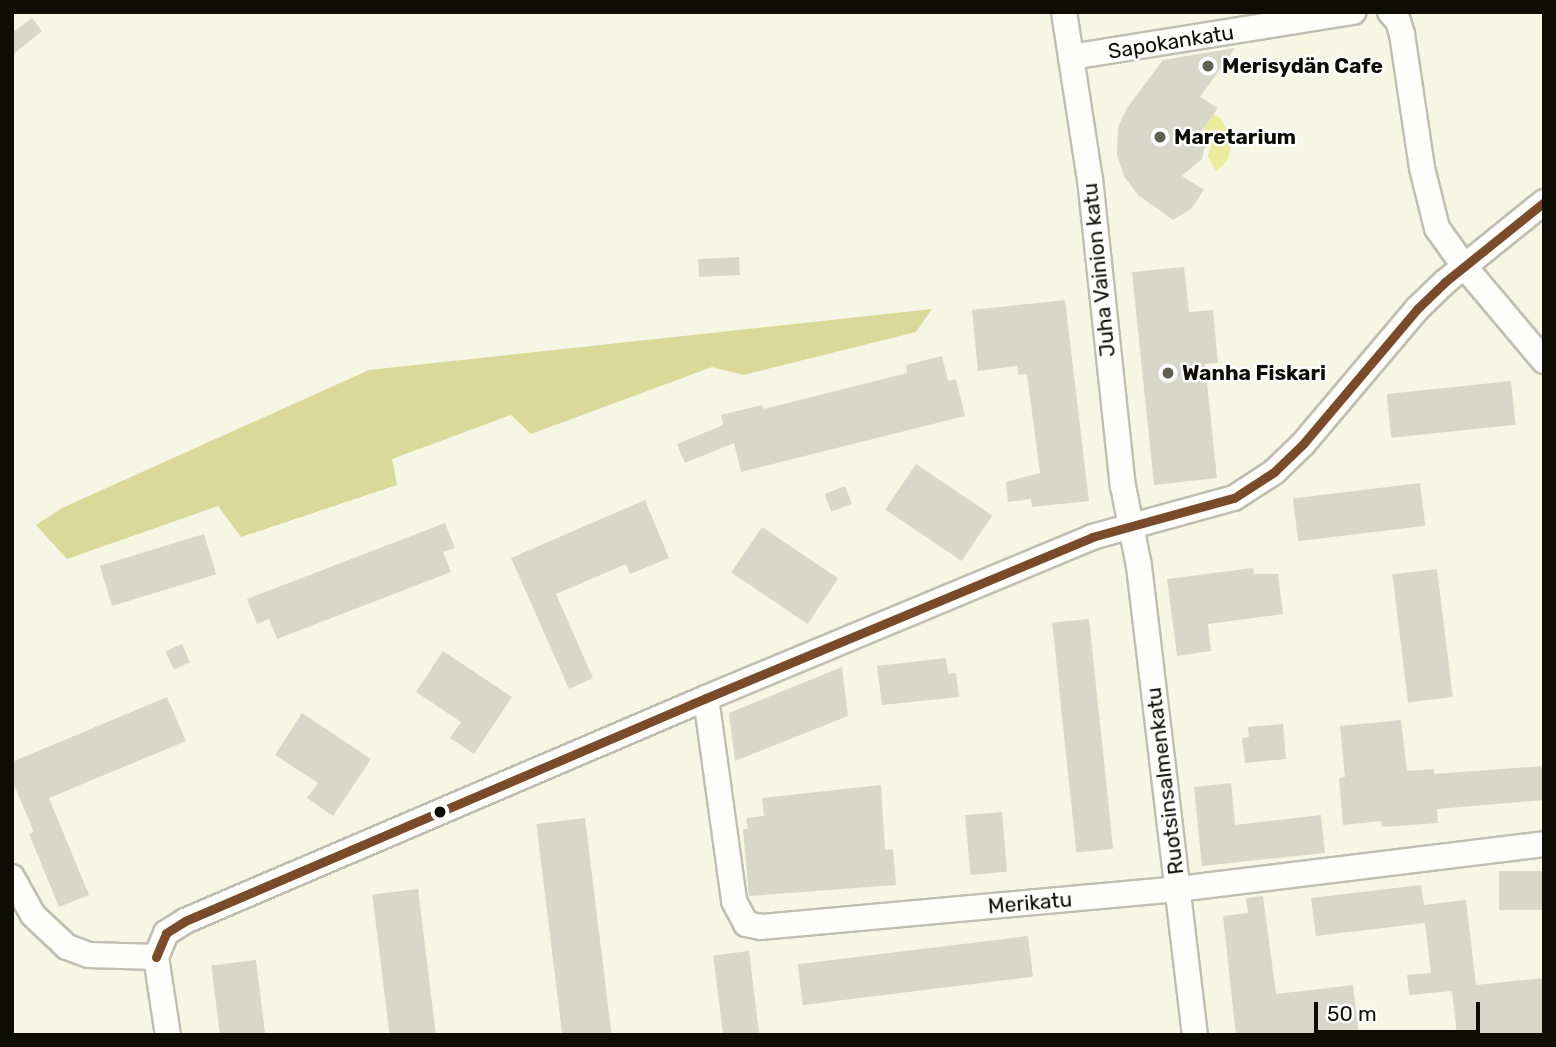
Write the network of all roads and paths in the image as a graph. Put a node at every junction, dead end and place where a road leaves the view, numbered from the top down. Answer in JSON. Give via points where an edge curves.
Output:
{"nodes":[{"id":1,"x":1064,"y":12,"type":"edge"},
{"id":2,"x":1353,"y":12,"type":"edge"},
{"id":3,"x":1390,"y":12,"type":"edge"},
{"id":4,"x":1070,"y":57,"type":"junction"},
{"id":5,"x":1544,"y":202,"type":"edge"},
{"id":6,"x":1464,"y":266,"type":"junction"},
{"id":7,"x":1544,"y":361,"type":"edge"},
{"id":8,"x":1132,"y":527,"type":"junction"},
{"id":9,"x":706,"y":698,"type":"junction"},
{"id":10,"x":1544,"y":844,"type":"edge"},
{"id":11,"x":12,"y":877,"type":"edge"},
{"id":12,"x":1178,"y":889,"type":"junction"},
{"id":13,"x":156,"y":957,"type":"junction"},
{"id":14,"x":168,"y":1035,"type":"edge"},
{"id":15,"x":1195,"y":1035,"type":"edge"}],
"edges":[{"from":1,"to":4,"type":"street","name":"Juha Vainion katu"},
{"from":2,"to":4,"type":"street","name":"Sapokankatu"},
{"from":3,"to":6,"type":"street","via":[[1402,34],[1422,168],[1437,228]]},
{"from":4,"to":8,"type":"street","name":"Juha Vainion katu","via":[[1090,179],[1123,486]]},
{"from":5,"to":6,"type":"street"},
{"from":6,"to":7,"type":"street"},
{"from":6,"to":8,"type":"street","via":[[1417,309],[1274,472],[1234,499]]},
{"from":8,"to":9,"type":"street","via":[[1092,537]]},
{"from":8,"to":12,"type":"street","name":"Ruotsinsalmenkatu"},
{"from":9,"to":12,"type":"street","name":"Merikatu","via":[[734,901],[746,924],[761,927]]},
{"from":9,"to":13,"type":"street","via":[[185,921],[166,933]]},
{"from":10,"to":12,"type":"street","name":"Merikatu"},
{"from":11,"to":13,"type":"street","via":[[33,915],[67,947],[89,955]]},
{"from":12,"to":15,"type":"street","name":"Ruotsinsalmenkatu"},
{"from":13,"to":14,"type":"street"}]}
